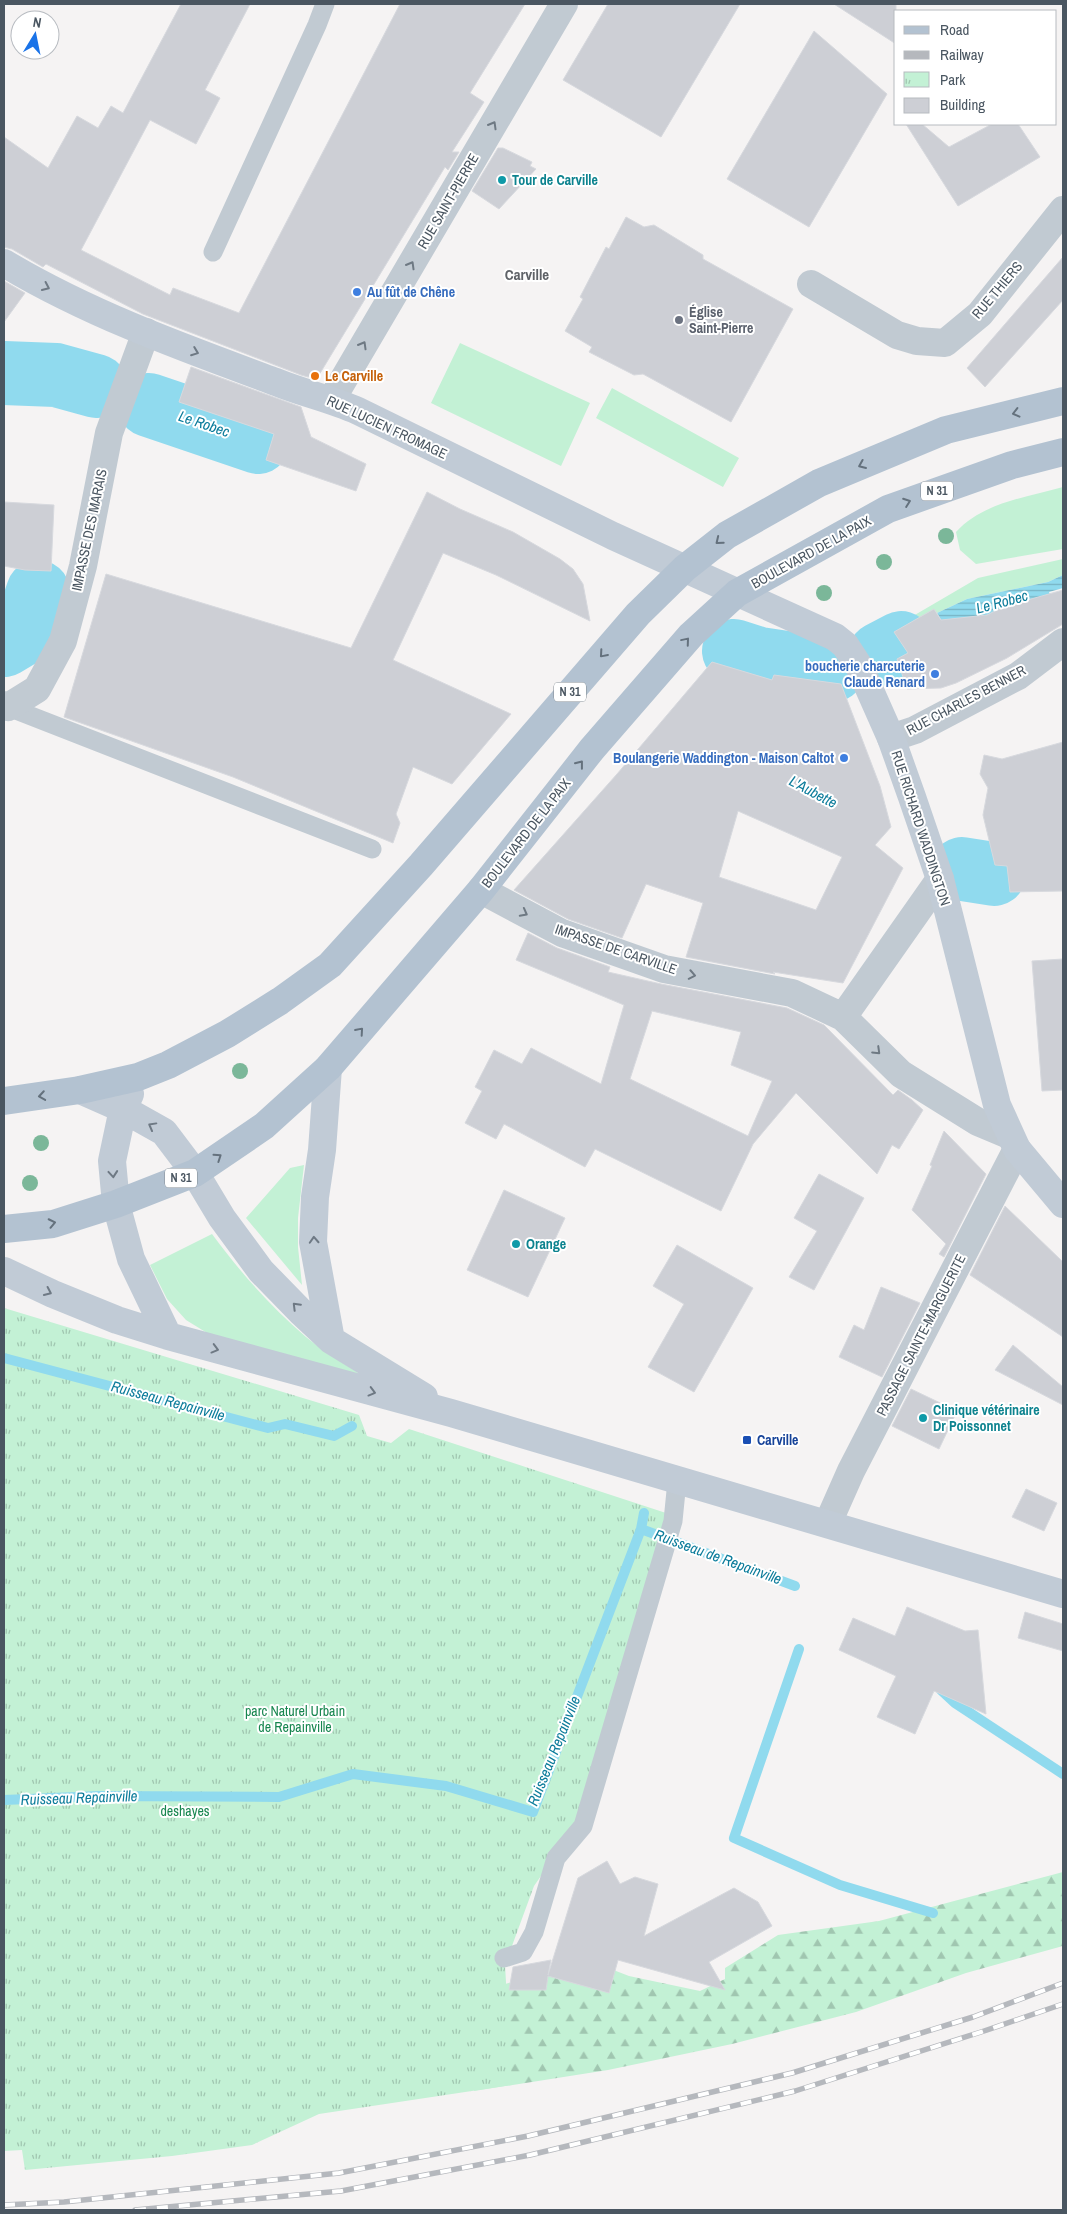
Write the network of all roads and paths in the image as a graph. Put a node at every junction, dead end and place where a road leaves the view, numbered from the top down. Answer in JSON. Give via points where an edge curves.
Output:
{"nodes":[{"id":1,"x":325,"y":4,"type":"edge"},
{"id":2,"x":564,"y":4,"type":"edge"},
{"id":3,"x":1063,"y":210,"type":"edge"},
{"id":4,"x":213,"y":252,"type":"dead end"},
{"id":5,"x":4,"y":263,"type":"edge"},
{"id":6,"x":811,"y":284,"type":"dead end"},
{"id":7,"x":146,"y":332,"type":"junction"},
{"id":8,"x":332,"y":399,"type":"junction"},
{"id":9,"x":1063,"y":401,"type":"edge"},
{"id":10,"x":1063,"y":452,"type":"edge"},
{"id":11,"x":685,"y":568,"type":"junction"},
{"id":12,"x":737,"y":594,"type":"junction"},
{"id":13,"x":1063,"y":642,"type":"edge"},
{"id":14,"x":6,"y":706,"type":"edge"},
{"id":15,"x":891,"y":738,"type":"junction"},
{"id":16,"x":372,"y":849,"type":"dead end"},
{"id":17,"x":940,"y":879,"type":"junction"},
{"id":18,"x":481,"y":890,"type":"junction"},
{"id":19,"x":842,"y":1017,"type":"junction"},
{"id":20,"x":328,"y":1068,"type":"junction"},
{"id":21,"x":138,"y":1077,"type":"junction"},
{"id":22,"x":80,"y":1090,"type":"junction"},
{"id":23,"x":4,"y":1101,"type":"edge"},
{"id":24,"x":123,"y":1109,"type":"junction"},
{"id":25,"x":1013,"y":1142,"type":"junction"},
{"id":26,"x":194,"y":1173,"type":"junction"},
{"id":27,"x":116,"y":1204,"type":"junction"},
{"id":28,"x":1063,"y":1204,"type":"edge"},
{"id":29,"x":4,"y":1229,"type":"edge"},
{"id":30,"x":4,"y":1271,"type":"edge"},
{"id":31,"x":168,"y":1336,"type":"junction"},
{"id":32,"x":331,"y":1340,"type":"junction"},
{"id":33,"x":451,"y":1413,"type":"junction"},
{"id":34,"x":677,"y":1481,"type":"junction"},
{"id":35,"x":828,"y":1523,"type":"junction"},
{"id":36,"x":1063,"y":1594,"type":"edge"},
{"id":37,"x":504,"y":1958,"type":"dead end"}],
"edges":[{"from":1,"to":4,"type":"lane"},
{"from":8,"to":2,"type":"street","name":"RUE SAINT-PIERRE","one_way":true},
{"from":3,"to":6,"type":"street","name":"RUE THIERS","via":[[980,314],[945,343],[897,336]]},
{"from":5,"to":7,"type":"main road","name":"RUE LUCIEN FROMAGE","one_way":true,"via":[[32,280]]},
{"from":7,"to":8,"type":"main road","name":"RUE LUCIEN FROMAGE","one_way":true,"via":[[307,394]]},
{"from":7,"to":14,"type":"street","name":"IMPASSE DES MARAIS","via":[[109,433],[83,566],[63,641],[37,689]]},
{"from":8,"to":11,"type":"main road","name":"RUE LUCIEN FROMAGE"},
{"from":9,"to":11,"type":"main road","number":"N 31","one_way":true,"via":[[946,430],[819,483],[727,535]]},
{"from":12,"to":10,"type":"main road","name":"BOULEVARD DE LA PAIX","number":"N 31","one_way":true,"via":[[888,509],[1012,465]]},
{"from":11,"to":12,"type":"main road","name":"RUE LUCIEN FROMAGE"},
{"from":11,"to":21,"type":"main road","number":"N 31","one_way":true,"via":[[638,614],[330,965],[227,1034]]},
{"from":12,"to":15,"type":"main road","name":"RUE RICHARD WADDINGTON","via":[[845,645],[860,668]]},
{"from":18,"to":12,"type":"main road","name":"BOULEVARD DE LA PAIX","number":"N 31","one_way":true,"via":[[592,749],[690,635]]},
{"from":13,"to":15,"type":"street","name":"RUE CHARLES BENNER","via":[[1018,676],[914,730]]},
{"from":14,"to":16,"type":"lane"},
{"from":15,"to":17,"type":"main road","name":"RUE RICHARD WADDINGTON"},
{"from":17,"to":19,"type":"street"},
{"from":17,"to":25,"type":"main road","name":"RUE RICHARD WADDINGTON","via":[[997,1105]]},
{"from":18,"to":19,"type":"street","name":"IMPASSE DE CARVILLE","one_way":true,"via":[[562,933],[664,969],[792,994]]},
{"from":20,"to":18,"type":"main road","name":"BOULEVARD DE LA PAIX","number":"N 31","one_way":true},
{"from":19,"to":25,"type":"street","name":"IMPASSE DE CARVILLE","one_way":true,"via":[[902,1074]]},
{"from":26,"to":20,"type":"main road","name":"BOULEVARD DE LA PAIX","number":"N 31","one_way":true,"via":[[264,1126]]},
{"from":32,"to":20,"type":"main road","one_way":true,"via":[[313,1242]]},
{"from":21,"to":22,"type":"main road","number":"N 31"},
{"from":21,"to":24,"type":"main road"},
{"from":22,"to":23,"type":"main road","number":"N 31","one_way":true},
{"from":22,"to":24,"type":"main road"},
{"from":26,"to":24,"type":"main road","one_way":true,"via":[[164,1132]]},
{"from":24,"to":27,"type":"main road","one_way":true,"via":[[112,1161]]},
{"from":25,"to":28,"type":"main road","name":"RUE RICHARD WADDINGTON"},
{"from":25,"to":35,"type":"street","name":"PASSAGE SAINTE-MARGUERITE"},
{"from":26,"to":27,"type":"main road","name":"BOULEVARD DE LA PAIX","number":"N 31"},
{"from":32,"to":26,"type":"main road","one_way":true,"via":[[261,1271]]},
{"from":29,"to":27,"type":"main road","name":"BOULEVARD DE LA PAIX","number":"N 31","one_way":true,"via":[[53,1224]]},
{"from":27,"to":31,"type":"main road","via":[[131,1259]]},
{"from":30,"to":31,"type":"main road","one_way":true,"via":[[117,1320]]},
{"from":31,"to":33,"type":"main road","one_way":true},
{"from":32,"to":33,"type":"main road"},
{"from":33,"to":34,"type":"main road"},
{"from":34,"to":35,"type":"main road"},
{"from":34,"to":37,"type":"lane","via":[[673,1521],[583,1826],[556,1858],[534,1932],[523,1952]]},
{"from":35,"to":36,"type":"main road"}]}
